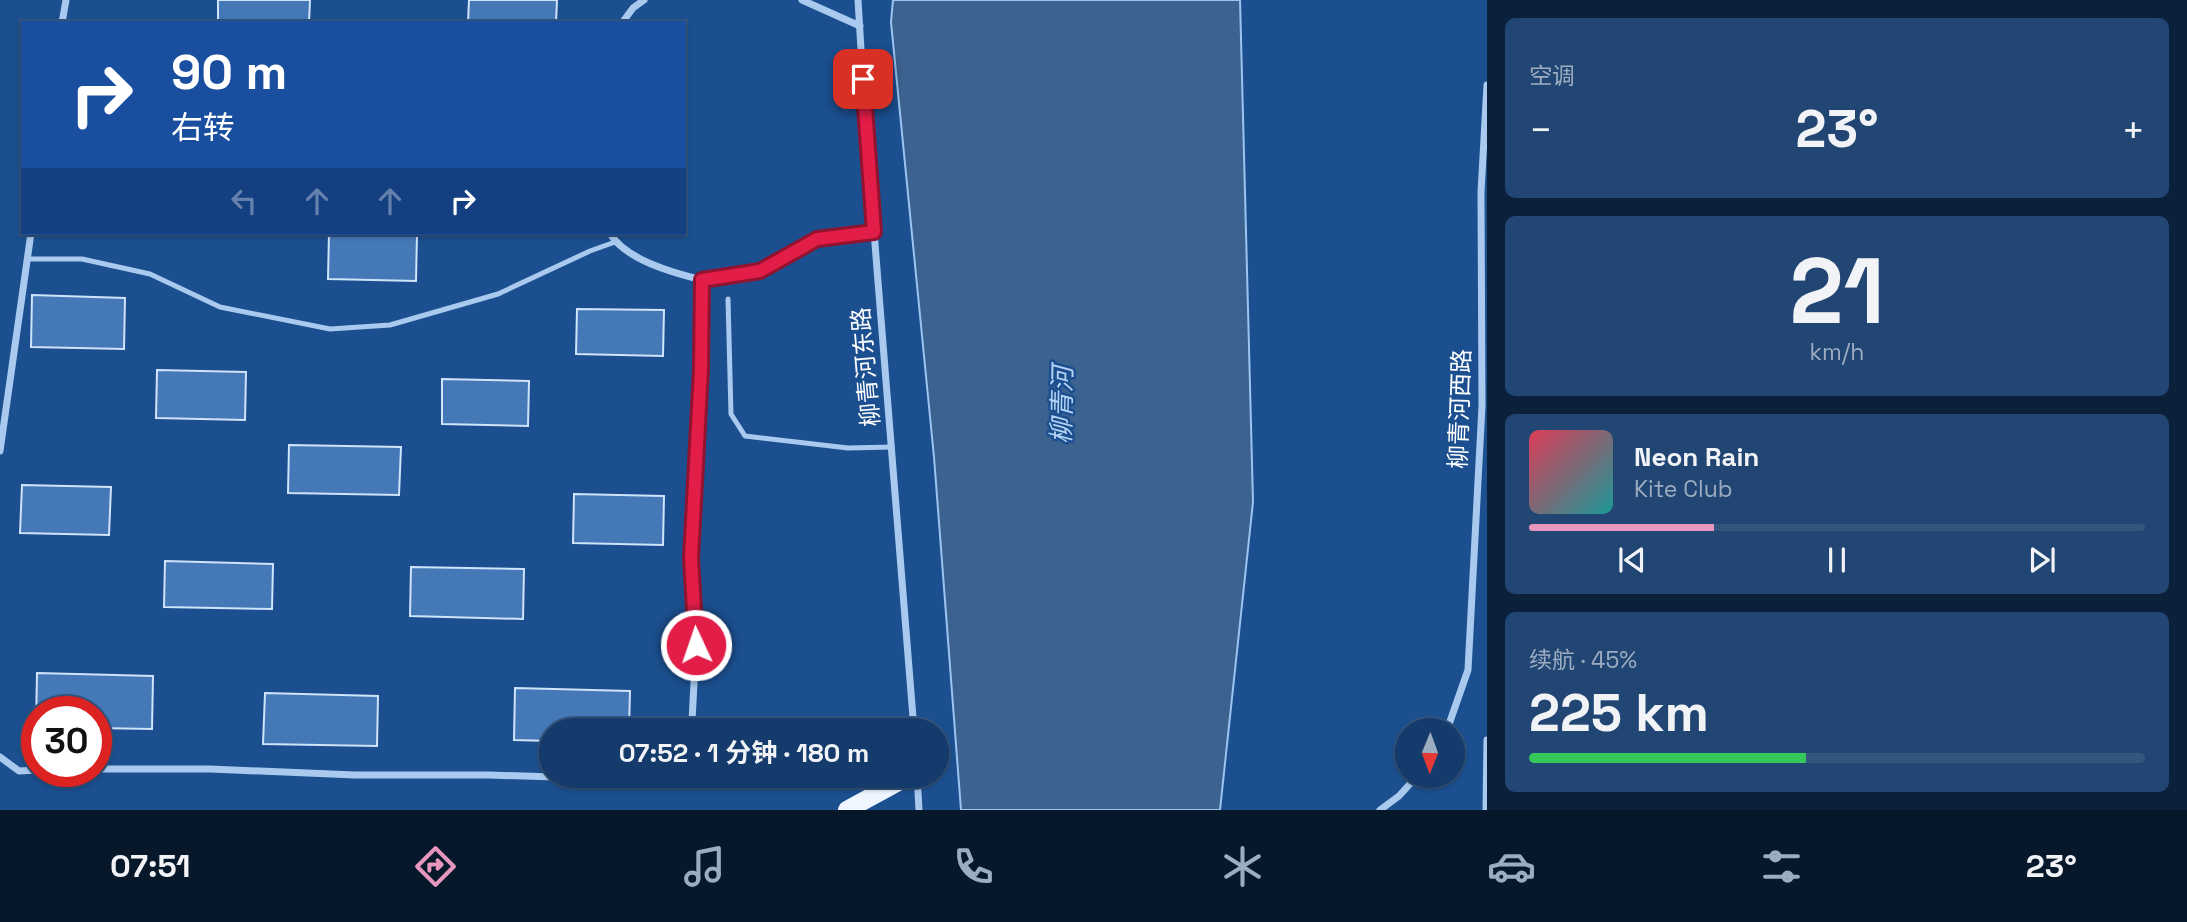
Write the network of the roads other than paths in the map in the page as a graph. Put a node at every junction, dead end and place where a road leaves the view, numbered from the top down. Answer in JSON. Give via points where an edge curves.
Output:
{"nodes":[{"id":1,"x":66,"y":0,"type":"edge"},
{"id":2,"x":644,"y":0,"type":"edge"},
{"id":3,"x":802,"y":0,"type":"edge"},
{"id":4,"x":858,"y":0,"type":"edge"},
{"id":5,"x":62,"y":21,"type":"edge"},
{"id":6,"x":623,"y":21,"type":"edge"},
{"id":7,"x":860,"y":26,"type":"junction"},
{"id":8,"x":1487,"y":85,"type":"edge"},
{"id":9,"x":874,"y":232,"type":"junction"},
{"id":10,"x":31,"y":235,"type":"edge"},
{"id":11,"x":611,"y":235,"type":"edge"},
{"id":12,"x":615,"y":242,"type":"junction"},
{"id":13,"x":28,"y":259,"type":"junction"},
{"id":14,"x":702,"y":280,"type":"junction"},
{"id":15,"x":728,"y":299,"type":"dead end"},
{"id":16,"x":892,"y":447,"type":"junction"},
{"id":17,"x":0,"y":451,"type":"edge"},
{"id":18,"x":692,"y":718,"type":"edge"},
{"id":19,"x":913,"y":718,"type":"edge"},
{"id":20,"x":1451,"y":718,"type":"edge"},
{"id":21,"x":1487,"y":740,"type":"edge"},
{"id":22,"x":0,"y":757,"type":"edge"},
{"id":23,"x":112,"y":769,"type":"edge"},
{"id":24,"x":21,"y":771,"type":"edge"},
{"id":25,"x":539,"y":778,"type":"edge"},
{"id":26,"x":888,"y":788,"type":"edge"},
{"id":27,"x":918,"y":788,"type":"edge"},
{"id":28,"x":1406,"y":788,"type":"edge"},
{"id":29,"x":848,"y":810,"type":"edge"},
{"id":30,"x":919,"y":810,"type":"edge"},
{"id":31,"x":1380,"y":810,"type":"edge"},
{"id":32,"x":1486,"y":810,"type":"edge"}],
"edges":[{"from":1,"to":5,"type":"street"},
{"from":2,"to":6,"type":"street"},
{"from":3,"to":7,"type":"street"},
{"from":4,"to":7,"type":"street","name":"柳青河东路"},
{"from":7,"to":9,"type":"street","name":"柳青河东路"},
{"from":8,"to":20,"type":"street","name":"柳青河西路","via":[[1481,192],[1482,406],[1468,670]]},
{"from":9,"to":14,"type":"street","via":[[817,239],[760,271]]},
{"from":9,"to":16,"type":"street","name":"柳青河东路"},
{"from":10,"to":13,"type":"street"},
{"from":11,"to":12,"type":"street"},
{"from":12,"to":13,"type":"lane","via":[[498,294],[390,325],[330,329],[220,307],[150,274],[82,259]]},
{"from":12,"to":14,"type":"street","via":[[660,270]]},
{"from":13,"to":17,"type":"street"},
{"from":14,"to":18,"type":"street","via":[[691,558],[696,645]]},
{"from":15,"to":16,"type":"lane","via":[[731,414],[745,436],[848,448]]},
{"from":16,"to":19,"type":"street","name":"柳青河东路"},
{"from":21,"to":32,"type":"street"},
{"from":22,"to":24,"type":"street"},
{"from":23,"to":25,"type":"street"},
{"from":26,"to":29,"type":"main road"},
{"from":27,"to":30,"type":"street"},
{"from":28,"to":31,"type":"street"}]}
